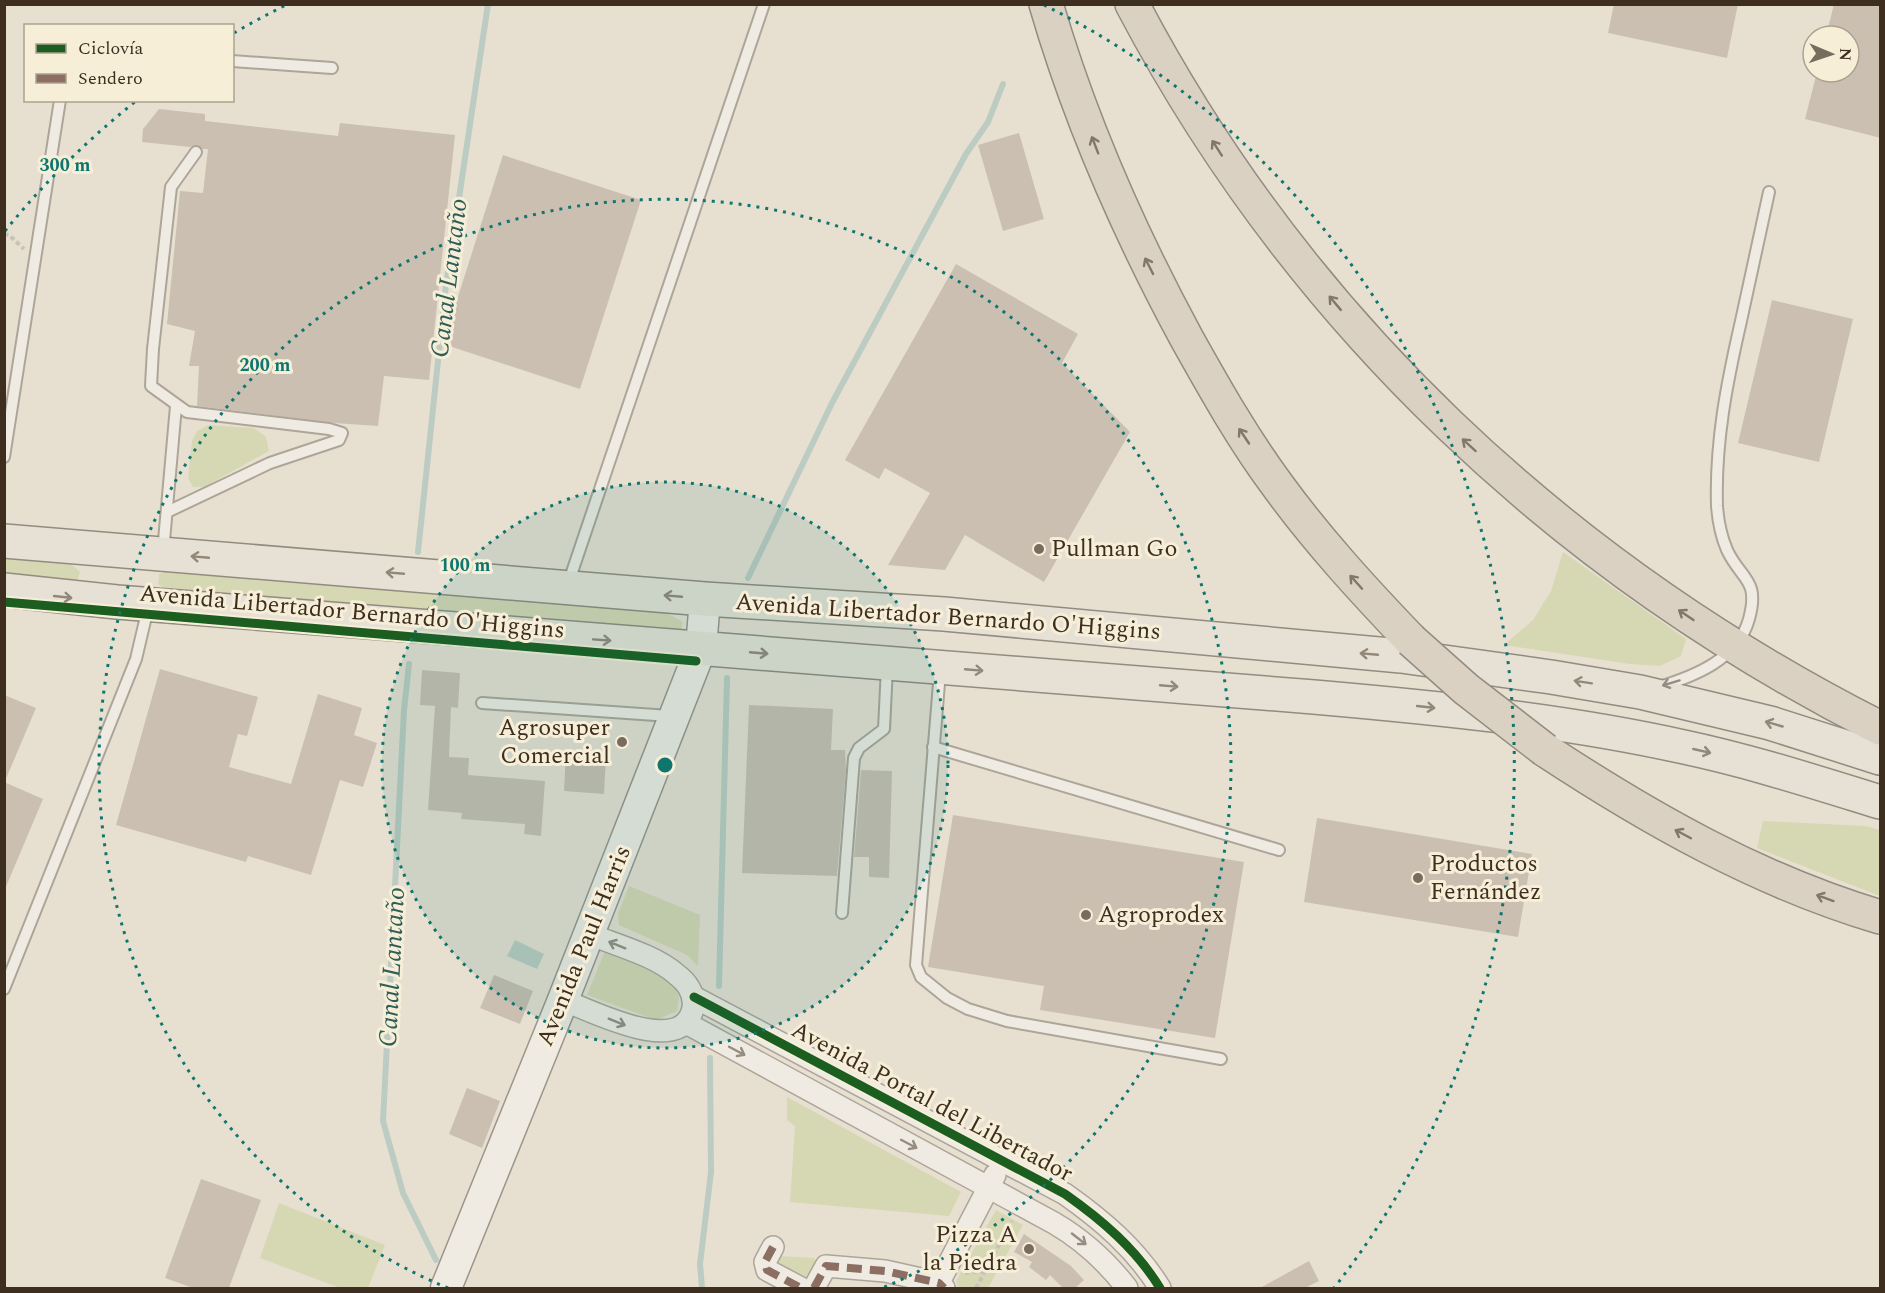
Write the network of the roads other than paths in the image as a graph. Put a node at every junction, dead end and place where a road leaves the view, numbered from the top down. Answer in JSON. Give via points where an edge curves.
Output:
{"nodes":[{"id":1,"x":764,"y":4,"type":"edge"},
{"id":2,"x":1046,"y":4,"type":"edge"},
{"id":3,"x":1132,"y":4,"type":"edge"},
{"id":4,"x":234,"y":61,"type":"edge"},
{"id":5,"x":332,"y":68,"type":"dead end"},
{"id":6,"x":60,"y":102,"type":"edge"},
{"id":7,"x":196,"y":152,"type":"dead end"},
{"id":8,"x":1769,"y":192,"type":"dead end"},
{"id":9,"x":176,"y":406,"type":"junction"},
{"id":10,"x":4,"y":457,"type":"edge"},
{"id":11,"x":167,"y":512,"type":"junction"},
{"id":12,"x":4,"y":541,"type":"edge"},
{"id":13,"x":123,"y":551,"type":"junction"},
{"id":14,"x":163,"y":554,"type":"junction"},
{"id":15,"x":567,"y":588,"type":"junction"},
{"id":16,"x":4,"y":590,"type":"edge"},
{"id":17,"x":705,"y":599,"type":"junction"},
{"id":18,"x":133,"y":603,"type":"junction"},
{"id":19,"x":1735,"y":647,"type":"junction"},
{"id":20,"x":701,"y":648,"type":"junction"},
{"id":21,"x":888,"y":663,"type":"junction"},
{"id":22,"x":940,"y":668,"type":"junction"},
{"id":23,"x":1640,"y":692,"type":"junction"},
{"id":24,"x":482,"y":703,"type":"dead end"},
{"id":25,"x":674,"y":716,"type":"junction"},
{"id":26,"x":1881,"y":728,"type":"edge"},
{"id":27,"x":933,"y":747,"type":"junction"},
{"id":28,"x":1881,"y":758,"type":"edge"},
{"id":29,"x":1881,"y":802,"type":"edge"},
{"id":30,"x":1279,"y":849,"type":"dead end"},
{"id":31,"x":842,"y":913,"type":"dead end"},
{"id":32,"x":1881,"y":917,"type":"edge"},
{"id":33,"x":589,"y":934,"type":"junction"},
{"id":34,"x":8,"y":971,"type":"edge"},
{"id":35,"x":4,"y":989,"type":"edge"},
{"id":36,"x":694,"y":997,"type":"junction"},
{"id":37,"x":563,"y":1000,"type":"junction"},
{"id":38,"x":686,"y":1023,"type":"junction"},
{"id":39,"x":1221,"y":1059,"type":"dead end"},
{"id":40,"x":1002,"y":1161,"type":"junction"},
{"id":41,"x":989,"y":1187,"type":"junction"},
{"id":42,"x":773,"y":1247,"type":"dead end"},
{"id":43,"x":940,"y":1287,"type":"edge"},
{"id":44,"x":446,"y":1288,"type":"edge"},
{"id":45,"x":801,"y":1288,"type":"edge"},
{"id":46,"x":814,"y":1288,"type":"edge"},
{"id":47,"x":1127,"y":1288,"type":"edge"},
{"id":48,"x":1160,"y":1288,"type":"edge"}],
"edges":[{"from":1,"to":15,"type":"lane"},
{"from":32,"to":2,"type":"highway","one_way":true,"bridge":true,"via":[[1780,882],[1736,861],[1648,815],[1545,750],[1411,640],[1343,567],[1302,518],[1237,426],[1143,255],[1117,200]]},
{"from":19,"to":3,"type":"highway","one_way":true,"via":[[1561,525],[1462,439],[1392,367],[1262,213],[1199,121]]},
{"from":4,"to":5,"type":"lane"},
{"from":6,"to":10,"type":"lane"},
{"from":7,"to":9,"type":"lane","via":[[171,188],[153,349],[151,386]]},
{"from":8,"to":19,"type":"lane","via":[[1719,430],[1720,531],[1727,550],[1753,590],[1749,622]]},
{"from":9,"to":11,"type":"lane"},
{"from":9,"to":11,"type":"lane","via":[[187,412],[342,433],[339,440],[270,464]]},
{"from":11,"to":14,"type":"lane"},
{"from":12,"to":13,"type":"main road","name":"Avenida Libertador Bernardo O'Higgins"},
{"from":13,"to":14,"type":"main road","name":"Avenida Libertador Bernardo O'Higgins"},
{"from":13,"to":18,"type":"main road"},
{"from":15,"to":14,"type":"main road","name":"Avenida Libertador Bernardo O'Higgins","one_way":true},
{"from":17,"to":15,"type":"main road","name":"Avenida Libertador Bernardo O'Higgins","one_way":true},
{"from":16,"to":18,"type":"main road","name":"Avenida Libertador Bernardo O'Higgins","one_way":true},
{"from":17,"to":20,"type":"main road","name":"Avenida Paul Harris"},
{"from":23,"to":17,"type":"main road","name":"Avenida Libertador Bernardo O'Higgins","one_way":true,"via":[[1401,656],[956,615]]},
{"from":18,"to":20,"type":"main road","name":"Avenida Libertador Bernardo O'Higgins","one_way":true},
{"from":18,"to":34,"type":"lane","via":[[136,659]]},
{"from":19,"to":23,"type":"lane","one_way":true,"via":[[1698,673]]},
{"from":19,"to":26,"type":"highway"},
{"from":20,"to":21,"type":"main road","name":"Avenida Libertador Bernardo O'Higgins","one_way":true},
{"from":20,"to":25,"type":"main road","name":"Avenida Paul Harris"},
{"from":21,"to":22,"type":"main road","name":"Avenida Libertador Bernardo O'Higgins"},
{"from":21,"to":31,"type":"lane","via":[[884,729],[859,748],[854,758]]},
{"from":22,"to":27,"type":"lane"},
{"from":22,"to":29,"type":"main road","name":"Avenida Libertador Bernardo O'Higgins","one_way":true,"via":[[1507,716],[1696,749]]},
{"from":28,"to":23,"type":"main road","name":"Avenida Libertador Bernardo O'Higgins","one_way":true,"via":[[1770,723]]},
{"from":24,"to":25,"type":"lane"},
{"from":25,"to":33,"type":"main road","name":"Avenida Paul Harris"},
{"from":27,"to":30,"type":"lane"},
{"from":27,"to":39,"type":"lane","via":[[916,965],[921,977],[947,999],[1007,1021]]},
{"from":36,"to":33,"type":"street","name":"Avenida Portal del Libertador","one_way":true,"via":[[686,983],[661,963]]},
{"from":33,"to":37,"type":"main road","name":"Avenida Paul Harris"},
{"from":34,"to":35,"type":"lane"},
{"from":36,"to":38,"type":"street"},
{"from":36,"to":40,"type":"street","name":"Avenida Portal del Libertador"},
{"from":37,"to":38,"type":"street","one_way":true,"via":[[633,1028],[674,1030]]},
{"from":37,"to":44,"type":"main road","name":"Avenida Paul Harris"},
{"from":38,"to":41,"type":"street","name":"Avenida Portal del Libertador","one_way":true},
{"from":40,"to":41,"type":"street"},
{"from":40,"to":48,"type":"street","name":"Avenida Portal del Libertador","via":[[1065,1194],[1094,1215],[1127,1245]]},
{"from":41,"to":43,"type":"street"},
{"from":41,"to":47,"type":"street","name":"Avenida Portal del Libertador","one_way":true,"via":[[1081,1240]]},
{"from":42,"to":45,"type":"street","via":[[765,1262],[767,1270]]},
{"from":43,"to":46,"type":"street","via":[[885,1271],[826,1266]]}]}
